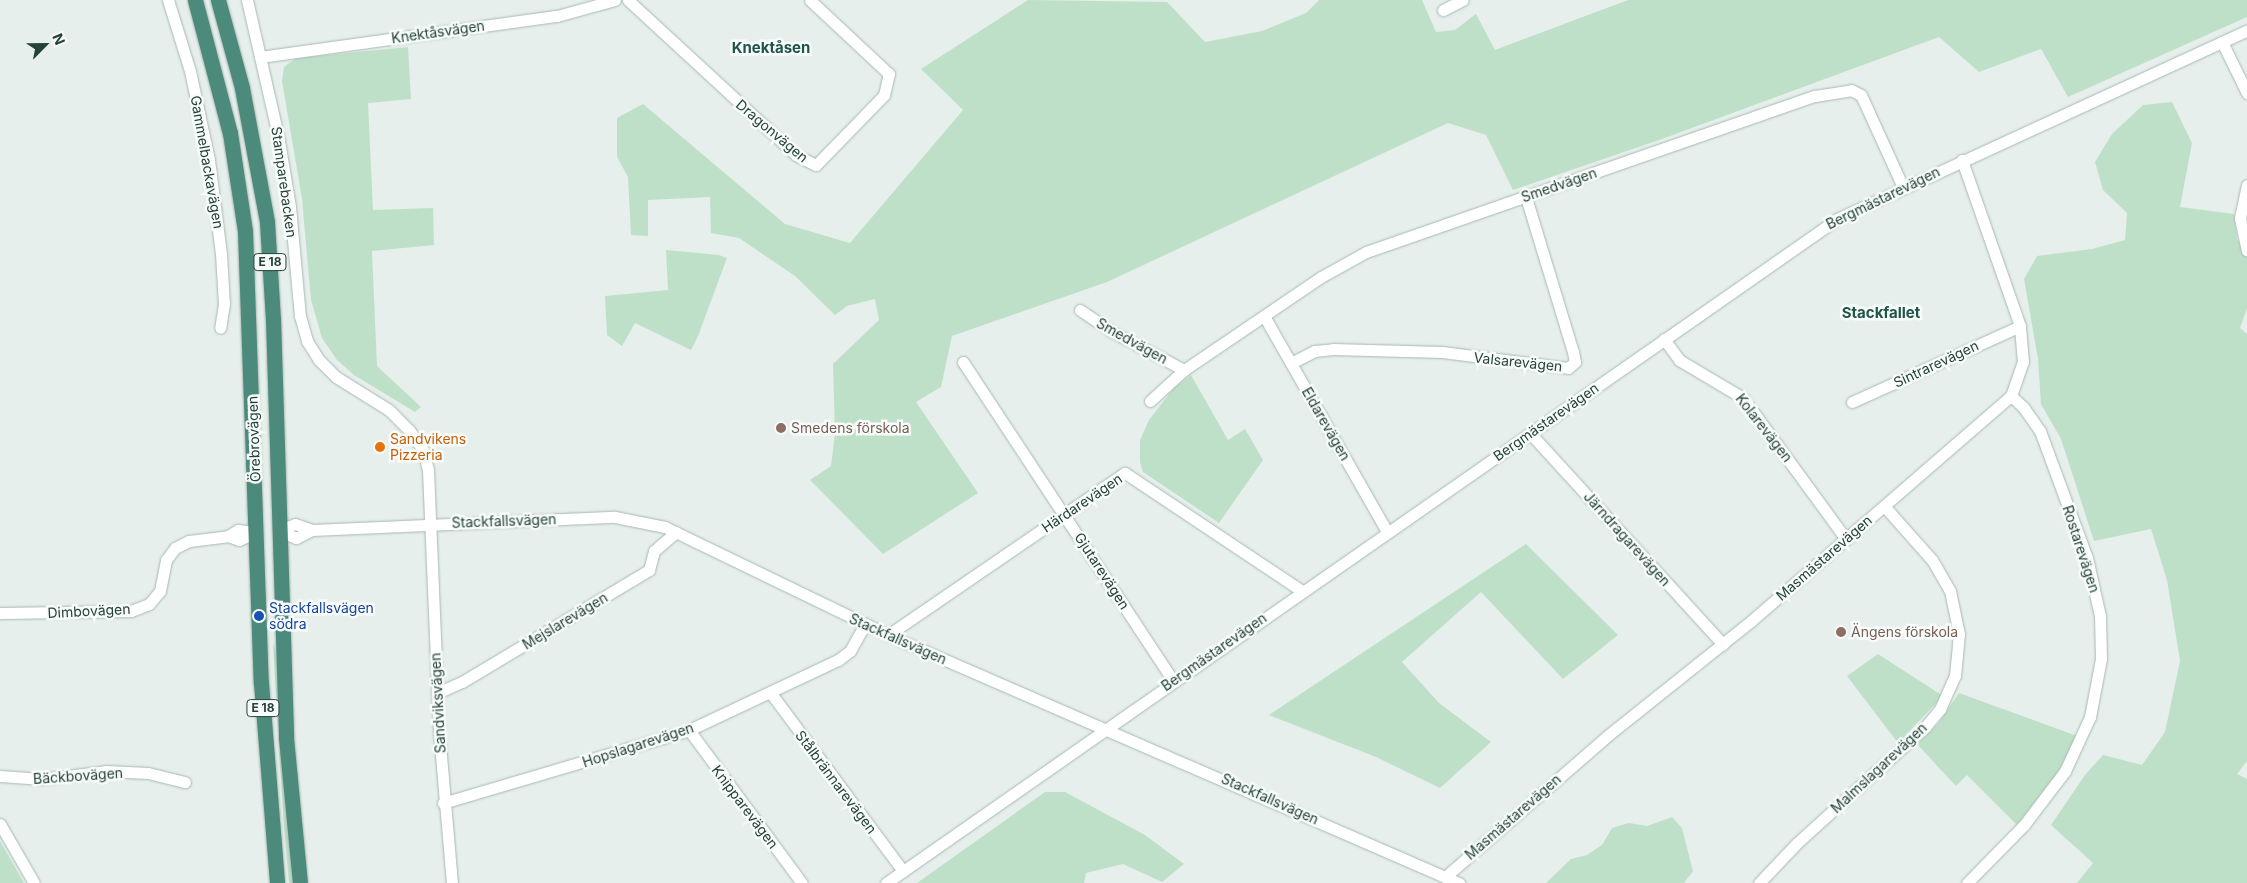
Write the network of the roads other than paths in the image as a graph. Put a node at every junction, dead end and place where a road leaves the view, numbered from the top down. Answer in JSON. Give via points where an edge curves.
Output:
{"nodes":[{"id":1,"x":168,"y":0,"type":"edge"},
{"id":2,"x":195,"y":0,"type":"edge"},
{"id":3,"x":218,"y":0,"type":"edge"},
{"id":4,"x":247,"y":0,"type":"edge"},
{"id":5,"x":614,"y":0,"type":"edge"},
{"id":6,"x":628,"y":0,"type":"edge"},
{"id":7,"x":810,"y":0,"type":"edge"},
{"id":8,"x":1463,"y":0,"type":"edge"},
{"id":9,"x":1443,"y":10,"type":"dead end"},
{"id":10,"x":2247,"y":30,"type":"edge"},
{"id":11,"x":2222,"y":42,"type":"junction"},
{"id":12,"x":260,"y":56,"type":"junction"},
{"id":13,"x":2247,"y":94,"type":"edge"},
{"id":14,"x":1962,"y":160,"type":"junction"},
{"id":15,"x":2247,"y":186,"type":"edge"},
{"id":16,"x":1903,"y":187,"type":"junction"},
{"id":17,"x":1526,"y":197,"type":"junction"},
{"id":18,"x":2247,"y":250,"type":"edge"},
{"id":19,"x":1080,"y":310,"type":"dead end"},
{"id":20,"x":1264,"y":316,"type":"junction"},
{"id":21,"x":2020,"y":326,"type":"junction"},
{"id":22,"x":220,"y":328,"type":"dead end"},
{"id":23,"x":1664,"y":339,"type":"junction"},
{"id":24,"x":963,"y":362,"type":"dead end"},
{"id":25,"x":1291,"y":363,"type":"junction"},
{"id":26,"x":1184,"y":370,"type":"junction"},
{"id":27,"x":2011,"y":396,"type":"junction"},
{"id":28,"x":1150,"y":401,"type":"dead end"},
{"id":29,"x":1852,"y":402,"type":"dead end"},
{"id":30,"x":1530,"y":433,"type":"junction"},
{"id":31,"x":1884,"y":506,"type":"junction"},
{"id":32,"x":1065,"y":514,"type":"junction"},
{"id":33,"x":429,"y":523,"type":"junction"},
{"id":34,"x":278,"y":530,"type":"junction"},
{"id":35,"x":256,"y":532,"type":"junction"},
{"id":36,"x":676,"y":532,"type":"junction"},
{"id":37,"x":1387,"y":532,"type":"junction"},
{"id":38,"x":1846,"y":539,"type":"junction"},
{"id":39,"x":1302,"y":591,"type":"junction"},
{"id":40,"x":0,"y":613,"type":"edge"},
{"id":41,"x":865,"y":624,"type":"junction"},
{"id":42,"x":888,"y":635,"type":"junction"},
{"id":43,"x":1723,"y":644,"type":"junction"},
{"id":44,"x":1173,"y":680,"type":"junction"},
{"id":45,"x":770,"y":692,"type":"junction"},
{"id":46,"x":437,"y":693,"type":"junction"},
{"id":47,"x":1106,"y":728,"type":"junction"},
{"id":48,"x":689,"y":730,"type":"junction"},
{"id":49,"x":0,"y":776,"type":"edge"},
{"id":50,"x":185,"y":782,"type":"dead end"},
{"id":51,"x":443,"y":803,"type":"junction"},
{"id":52,"x":0,"y":824,"type":"edge"},
{"id":53,"x":903,"y":871,"type":"junction"},
{"id":54,"x":1445,"y":877,"type":"junction"},
{"id":55,"x":34,"y":883,"type":"edge"},
{"id":56,"x":277,"y":883,"type":"edge"},
{"id":57,"x":300,"y":883,"type":"edge"},
{"id":58,"x":452,"y":883,"type":"edge"},
{"id":59,"x":802,"y":883,"type":"edge"},
{"id":60,"x":886,"y":883,"type":"edge"},
{"id":61,"x":1459,"y":883,"type":"edge"},
{"id":62,"x":1759,"y":883,"type":"edge"},
{"id":63,"x":1967,"y":883,"type":"edge"}],
"edges":[{"from":1,"to":22,"type":"street","name":"Gammelbackavägen","via":[[192,79],[209,160],[221,254],[224,304]]},
{"from":2,"to":35,"type":"highway","name":"Örebrovägen","number":"E 18","via":[[228,126],[245,231]]},
{"from":3,"to":34,"type":"highway","name":"Örebrovägen","number":"E 18","via":[[242,88],[267,222],[273,319]]},
{"from":4,"to":12,"type":"street","name":"Stamparebacken"},
{"from":5,"to":12,"type":"street","name":"Knektåsvägen","via":[[557,16]]},
{"from":6,"to":7,"type":"street","name":"Dragonvägen","via":[[796,155],[816,165],[884,95],[890,74]]},
{"from":8,"to":9,"type":"street"},
{"from":10,"to":11,"type":"street","name":"Bergmästarevägen"},
{"from":11,"to":13,"type":"street"},
{"from":11,"to":14,"type":"street","name":"Bergmästarevägen"},
{"from":12,"to":33,"type":"street","name":"Stamparebacken","via":[[290,207],[300,316],[307,341],[319,360],[336,377],[389,410],[423,450],[428,470]]},
{"from":14,"to":16,"type":"street","name":"Bergmästarevägen"},
{"from":14,"to":21,"type":"street","name":"Masmästarevägen"},
{"from":15,"to":18,"type":"street","via":[[2240,218]]},
{"from":16,"to":17,"type":"street","name":"Smedvägen","via":[[1861,95],[1851,90],[1835,90]]},
{"from":16,"to":23,"type":"street","name":"Bergmästarevägen","via":[[1837,219]]},
{"from":17,"to":20,"type":"street","name":"Smedvägen","via":[[1366,252],[1321,277]]},
{"from":17,"to":25,"type":"street","name":"Valsarevägen","via":[[1573,352],[1575,362],[1568,368],[1442,352],[1371,350],[1315,351]]},
{"from":19,"to":26,"type":"street","name":"Smedvägen","via":[[1111,331]]},
{"from":20,"to":25,"type":"street","name":"Eldarevägen"},
{"from":20,"to":26,"type":"street","name":"Smedvägen"},
{"from":21,"to":27,"type":"street","name":"Masmästarevägen","via":[[2023,362]]},
{"from":21,"to":29,"type":"street","name":"Sintrarevägen"},
{"from":23,"to":30,"type":"street","name":"Bergmästarevägen"},
{"from":23,"to":38,"type":"street","name":"Kolarevägen","via":[[1679,360],[1744,398]]},
{"from":24,"to":32,"type":"street","name":"Gjutarevägen"},
{"from":25,"to":37,"type":"street","name":"Eldarevägen"},
{"from":26,"to":28,"type":"street","name":"Smedvägen"},
{"from":27,"to":31,"type":"street","name":"Masmästarevägen"},
{"from":27,"to":63,"type":"street","name":"Rostarevägen","via":[[2040,431],[2087,558],[2100,616],[2100,659],[2090,717],[2066,771],[2030,818]]},
{"from":30,"to":37,"type":"street","name":"Bergmästarevägen"},
{"from":30,"to":43,"type":"street","name":"Järndragarevägen"},
{"from":31,"to":38,"type":"street","name":"Masmästarevägen"},
{"from":31,"to":62,"type":"street","name":"Malmslagarevägen","via":[[1932,560],[1950,591],[1959,634],[1955,676],[1940,709],[1925,727],[1797,843]]},
{"from":32,"to":39,"type":"street","name":"Härdarevägen","via":[[1125,473]]},
{"from":32,"to":42,"type":"street","name":"Härdarevägen"},
{"from":32,"to":44,"type":"street","name":"Gjutarevägen"},
{"from":33,"to":34,"type":"street","name":"Stackfallsvägen","via":[[312,530],[296,538]]},
{"from":33,"to":36,"type":"street","name":"Stackfallsvägen","via":[[615,517]]},
{"from":33,"to":46,"type":"street","name":"Sandviksvägen"},
{"from":34,"to":35,"type":"highway"},
{"from":34,"to":57,"type":"highway","name":"Örebrovägen","number":"E 18","via":[[286,738]]},
{"from":35,"to":40,"type":"street","name":"Dimbovägen","via":[[238,530],[228,536],[189,541],[175,548],[166,560],[160,590],[149,604],[131,611]]},
{"from":35,"to":56,"type":"highway","name":"Örebrovägen","number":"E 18","via":[[261,683]]},
{"from":36,"to":41,"type":"street","name":"Stackfallsvägen"},
{"from":36,"to":46,"type":"street","name":"Mejslarevägen","via":[[654,551],[649,570],[462,682]]},
{"from":37,"to":39,"type":"street","name":"Bergmästarevägen"},
{"from":38,"to":43,"type":"street","name":"Masmästarevägen"},
{"from":39,"to":44,"type":"street","name":"Bergmästarevägen"},
{"from":41,"to":42,"type":"street","name":"Stackfallsvägen"},
{"from":41,"to":45,"type":"street","name":"Hopslagarevägen","via":[[850,651],[838,660]]},
{"from":42,"to":47,"type":"street","name":"Stackfallsvägen"},
{"from":43,"to":54,"type":"street","name":"Masmästarevägen","via":[[1614,730]]},
{"from":44,"to":47,"type":"street","name":"Bergmästarevägen"},
{"from":45,"to":48,"type":"street","name":"Hopslagarevägen"},
{"from":45,"to":53,"type":"street","name":"Stålbrännarevägen"},
{"from":46,"to":51,"type":"street","name":"Sandviksvägen"},
{"from":47,"to":53,"type":"street","name":"Bergmästarevägen"},
{"from":47,"to":54,"type":"street","name":"Stackfallsvägen"},
{"from":48,"to":51,"type":"street","name":"Hopslagarevägen"},
{"from":48,"to":59,"type":"street","name":"Knipparevägen"},
{"from":49,"to":50,"type":"street","name":"Bäckbovägen","via":[[42,779],[87,772],[122,772],[148,773]]},
{"from":51,"to":58,"type":"street","name":"Sandviksvägen"},
{"from":52,"to":55,"type":"street"},
{"from":53,"to":60,"type":"street","name":"Bergmästarevägen"},
{"from":54,"to":61,"type":"street","name":"Stackfallsvägen"}]}
